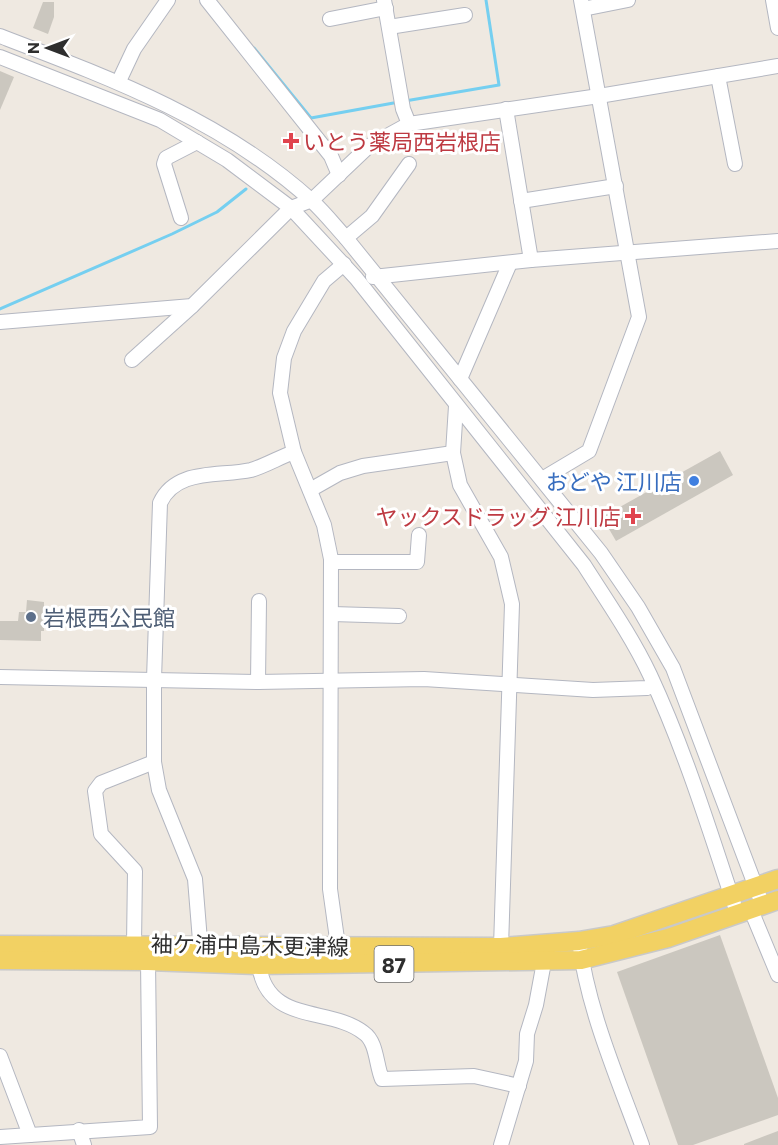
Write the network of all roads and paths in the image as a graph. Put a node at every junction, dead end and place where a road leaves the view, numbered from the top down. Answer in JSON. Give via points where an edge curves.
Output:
{"nodes":[{"id":1,"x":168,"y":0,"type":"edge"},
{"id":2,"x":207,"y":0,"type":"edge"},
{"id":3,"x":628,"y":0,"type":"edge"},
{"id":4,"x":773,"y":0,"type":"edge"},
{"id":5,"x":385,"y":4,"type":"edge"},
{"id":6,"x":582,"y":4,"type":"edge"},
{"id":7,"x":465,"y":15,"type":"dead end"},
{"id":8,"x":330,"y":19,"type":"dead end"},
{"id":9,"x":389,"y":27,"type":"junction"},
{"id":10,"x":778,"y":28,"type":"edge"},
{"id":11,"x":0,"y":36,"type":"edge"},
{"id":12,"x":0,"y":57,"type":"edge"},
{"id":13,"x":778,"y":66,"type":"edge"},
{"id":14,"x":718,"y":76,"type":"junction"},
{"id":15,"x":119,"y":81,"type":"junction"},
{"id":16,"x":599,"y":96,"type":"junction"},
{"id":17,"x":506,"y":109,"type":"junction"},
{"id":18,"x":409,"y":123,"type":"junction"},
{"id":19,"x":196,"y":142,"type":"junction"},
{"id":20,"x":410,"y":164,"type":"dead end"},
{"id":21,"x":735,"y":164,"type":"dead end"},
{"id":22,"x":339,"y":175,"type":"junction"},
{"id":23,"x":616,"y":186,"type":"junction"},
{"id":24,"x":312,"y":200,"type":"junction"},
{"id":25,"x":521,"y":201,"type":"junction"},
{"id":26,"x":291,"y":208,"type":"junction"},
{"id":27,"x":182,"y":218,"type":"dead end"},
{"id":28,"x":346,"y":238,"type":"junction"},
{"id":29,"x":778,"y":241,"type":"edge"},
{"id":30,"x":627,"y":253,"type":"junction"},
{"id":31,"x":531,"y":260,"type":"junction"},
{"id":32,"x":510,"y":263,"type":"junction"},
{"id":33,"x":344,"y":264,"type":"junction"},
{"id":34,"x":379,"y":277,"type":"junction"},
{"id":35,"x":356,"y":278,"type":"junction"},
{"id":36,"x":192,"y":306,"type":"junction"},
{"id":37,"x":0,"y":322,"type":"edge"},
{"id":38,"x":132,"y":360,"type":"dead end"},
{"id":39,"x":460,"y":379,"type":"junction"},
{"id":40,"x":456,"y":406,"type":"junction"},
{"id":41,"x":294,"y":452,"type":"junction"},
{"id":42,"x":453,"y":453,"type":"junction"},
{"id":43,"x":542,"y":479,"type":"junction"},
{"id":44,"x":310,"y":490,"type":"junction"},
{"id":45,"x":419,"y":535,"type":"dead end"},
{"id":46,"x":332,"y":562,"type":"junction"},
{"id":47,"x":259,"y":601,"type":"dead end"},
{"id":48,"x":332,"y":614,"type":"junction"},
{"id":49,"x":399,"y":616,"type":"dead end"},
{"id":50,"x":0,"y":677,"type":"edge"},
{"id":51,"x":154,"y":679,"type":"junction"},
{"id":52,"x":332,"y":681,"type":"junction"},
{"id":53,"x":258,"y":682,"type":"junction"},
{"id":54,"x":508,"y":683,"type":"junction"},
{"id":55,"x":654,"y":685,"type":"junction"},
{"id":56,"x":154,"y":762,"type":"junction"},
{"id":57,"x":778,"y":879,"type":"edge"},
{"id":58,"x":755,"y":887,"type":"junction"},
{"id":59,"x":731,"y":895,"type":"junction"},
{"id":60,"x":757,"y":908,"type":"edge"},
{"id":61,"x":579,"y":941,"type":"junction"},
{"id":62,"x":134,"y":944,"type":"junction"},
{"id":63,"x":0,"y":945,"type":"edge"},
{"id":64,"x":338,"y":946,"type":"junction"},
{"id":65,"x":501,"y":947,"type":"junction"},
{"id":66,"x":201,"y":954,"type":"junction"},
{"id":67,"x":0,"y":960,"type":"edge"},
{"id":68,"x":581,"y":960,"type":"junction"},
{"id":69,"x":148,"y":961,"type":"junction"},
{"id":70,"x":544,"y":962,"type":"junction"},
{"id":71,"x":260,"y":965,"type":"junction"},
{"id":72,"x":778,"y":975,"type":"edge"},
{"id":73,"x":0,"y":1056,"type":"edge"},
{"id":74,"x":519,"y":1086,"type":"junction"},
{"id":75,"x":79,"y":1130,"type":"junction"},
{"id":76,"x":30,"y":1135,"type":"junction"},
{"id":77,"x":0,"y":1137,"type":"edge"},
{"id":78,"x":84,"y":1145,"type":"edge"},
{"id":79,"x":501,"y":1145,"type":"edge"},
{"id":80,"x":642,"y":1145,"type":"edge"}],
"edges":[{"from":1,"to":15,"type":"street","via":[[134,49]]},
{"from":2,"to":22,"type":"street","via":[[331,156]]},
{"from":3,"to":6,"type":"street"},
{"from":4,"to":10,"type":"street"},
{"from":5,"to":8,"type":"street"},
{"from":5,"to":9,"type":"street"},
{"from":6,"to":16,"type":"street"},
{"from":7,"to":9,"type":"street"},
{"from":9,"to":18,"type":"street","via":[[403,109]]},
{"from":11,"to":15,"type":"street"},
{"from":12,"to":19,"type":"street","via":[[160,120]]},
{"from":13,"to":14,"type":"street"},
{"from":14,"to":16,"type":"street"},
{"from":14,"to":21,"type":"street"},
{"from":15,"to":24,"type":"street","via":[[245,148]]},
{"from":16,"to":17,"type":"street"},
{"from":16,"to":23,"type":"street"},
{"from":17,"to":18,"type":"street"},
{"from":17,"to":25,"type":"street"},
{"from":18,"to":22,"type":"street","via":[[369,146]]},
{"from":19,"to":26,"type":"street"},
{"from":19,"to":27,"type":"street","via":[[166,158],[164,164]]},
{"from":20,"to":28,"type":"street","via":[[372,216]]},
{"from":22,"to":24,"type":"street"},
{"from":23,"to":25,"type":"street"},
{"from":23,"to":30,"type":"street"},
{"from":24,"to":26,"type":"street"},
{"from":24,"to":28,"type":"street"},
{"from":25,"to":31,"type":"street"},
{"from":26,"to":33,"type":"street"},
{"from":26,"to":36,"type":"street"},
{"from":28,"to":34,"type":"street"},
{"from":29,"to":30,"type":"street"},
{"from":30,"to":31,"type":"street"},
{"from":30,"to":43,"type":"street","via":[[639,317],[590,452]]},
{"from":31,"to":32,"type":"street"},
{"from":32,"to":34,"type":"street"},
{"from":32,"to":39,"type":"street"},
{"from":33,"to":35,"type":"street"},
{"from":33,"to":41,"type":"street","via":[[324,281],[310,302],[284,358],[280,393]]},
{"from":34,"to":35,"type":"street"},
{"from":34,"to":39,"type":"street"},
{"from":35,"to":40,"type":"street"},
{"from":36,"to":37,"type":"street"},
{"from":36,"to":38,"type":"street"},
{"from":39,"to":43,"type":"street"},
{"from":40,"to":42,"type":"street"},
{"from":40,"to":55,"type":"street","via":[[584,565]]},
{"from":41,"to":44,"type":"street"},
{"from":41,"to":51,"type":"street","via":[[252,469],[184,479],[164,494],[159,514]]},
{"from":42,"to":44,"type":"street","via":[[363,466],[340,473]]},
{"from":42,"to":54,"type":"street","via":[[460,484],[506,570],[513,622]]},
{"from":43,"to":58,"type":"street","via":[[620,580],[673,668]]},
{"from":44,"to":46,"type":"street","via":[[324,525]]},
{"from":45,"to":46,"type":"street","via":[[417,562]]},
{"from":46,"to":48,"type":"street"},
{"from":47,"to":53,"type":"street"},
{"from":48,"to":49,"type":"street"},
{"from":48,"to":52,"type":"street"},
{"from":50,"to":51,"type":"street"},
{"from":51,"to":53,"type":"street"},
{"from":51,"to":56,"type":"street"},
{"from":52,"to":53,"type":"street"},
{"from":52,"to":54,"type":"street","via":[[424,679]]},
{"from":52,"to":64,"type":"street","via":[[330,889]]},
{"from":54,"to":55,"type":"street","via":[[593,690]]},
{"from":54,"to":65,"type":"street"},
{"from":55,"to":59,"type":"street"},
{"from":56,"to":62,"type":"street","via":[[101,783],[95,791],[101,834],[135,871]]},
{"from":56,"to":66,"type":"street","via":[[159,790],[195,879]]},
{"from":57,"to":58,"type":"main road","name":"袖ケ浦中島木更津線","number":"87"},
{"from":58,"to":59,"type":"main road","name":"袖ケ浦中島木更津線","number":"87"},
{"from":58,"to":60,"type":"street"},
{"from":59,"to":60,"type":"street"},
{"from":59,"to":61,"type":"main road","name":"袖ケ浦中島木更津線","number":"87","via":[[614,935]]},
{"from":60,"to":68,"type":"main road","number":"87","via":[[668,938]]},
{"from":60,"to":72,"type":"street"},
{"from":61,"to":65,"type":"main road","name":"袖ケ浦中島木更津線","number":"87"},
{"from":61,"to":68,"type":"street"},
{"from":62,"to":63,"type":"main road","name":"袖ケ浦中島木更津線","number":"87"},
{"from":62,"to":66,"type":"main road","name":"袖ケ浦中島木更津線","number":"87"},
{"from":64,"to":65,"type":"main road","name":"袖ケ浦中島木更津線","number":"87"},
{"from":64,"to":66,"type":"main road","name":"袖ケ浦中島木更津線","number":"87"},
{"from":66,"to":69,"type":"main road","number":"87"},
{"from":66,"to":71,"type":"main road","number":"87"},
{"from":67,"to":69,"type":"main road","number":"87"},
{"from":68,"to":70,"type":"main road","number":"87"},
{"from":68,"to":80,"type":"street"},
{"from":69,"to":75,"type":"street","via":[[150,1127]]},
{"from":70,"to":71,"type":"main road","number":"87"},
{"from":70,"to":74,"type":"street"},
{"from":71,"to":74,"type":"street","via":[[267,988],[280,1003],[366,1033],[374,1044],[375,1063],[382,1079],[474,1076]]},
{"from":73,"to":76,"type":"street"},
{"from":74,"to":79,"type":"street"},
{"from":75,"to":76,"type":"street"},
{"from":75,"to":78,"type":"street"},
{"from":76,"to":77,"type":"street"}]}
